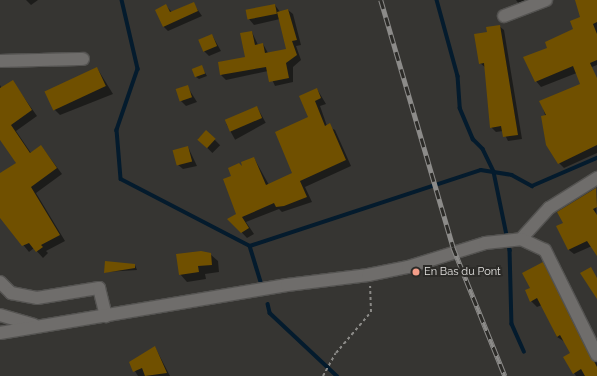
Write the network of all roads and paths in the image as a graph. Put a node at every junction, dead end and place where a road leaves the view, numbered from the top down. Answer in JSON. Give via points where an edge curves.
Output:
{"nodes":[{"id":1,"x":546,"y":0,"type":"edge"},
{"id":2,"x":504,"y":16,"type":"dead end"},
{"id":3,"x":83,"y":59,"type":"dead end"},
{"id":4,"x":0,"y":61,"type":"edge"},
{"id":5,"x":597,"y":178,"type":"edge"},
{"id":6,"x":521,"y":239,"type":"junction"},
{"id":7,"x":368,"y":275,"type":"junction"},
{"id":8,"x":0,"y":282,"type":"edge"},
{"id":9,"x":0,"y":315,"type":"edge"},
{"id":10,"x":106,"y":316,"type":"junction"},
{"id":11,"x":37,"y":326,"type":"junction"},
{"id":12,"x":0,"y":332,"type":"edge"},
{"id":13,"x":597,"y":355,"type":"edge"},
{"id":14,"x":324,"y":376,"type":"edge"}],
"edges":[{"from":1,"to":2,"type":"street"},
{"from":3,"to":4,"type":"street"},
{"from":5,"to":6,"type":"street","via":[[549,208]]},
{"from":6,"to":7,"type":"street","via":[[485,243],[408,267]]},
{"from":6,"to":13,"type":"street","via":[[545,250]]},
{"from":7,"to":10,"type":"street"},
{"from":7,"to":14,"type":"path","via":[[371,312],[336,352]]},
{"from":8,"to":10,"type":"street","via":[[11,293],[37,298],[99,288]]},
{"from":9,"to":11,"type":"street"},
{"from":10,"to":11,"type":"street"},
{"from":11,"to":12,"type":"street"}]}
